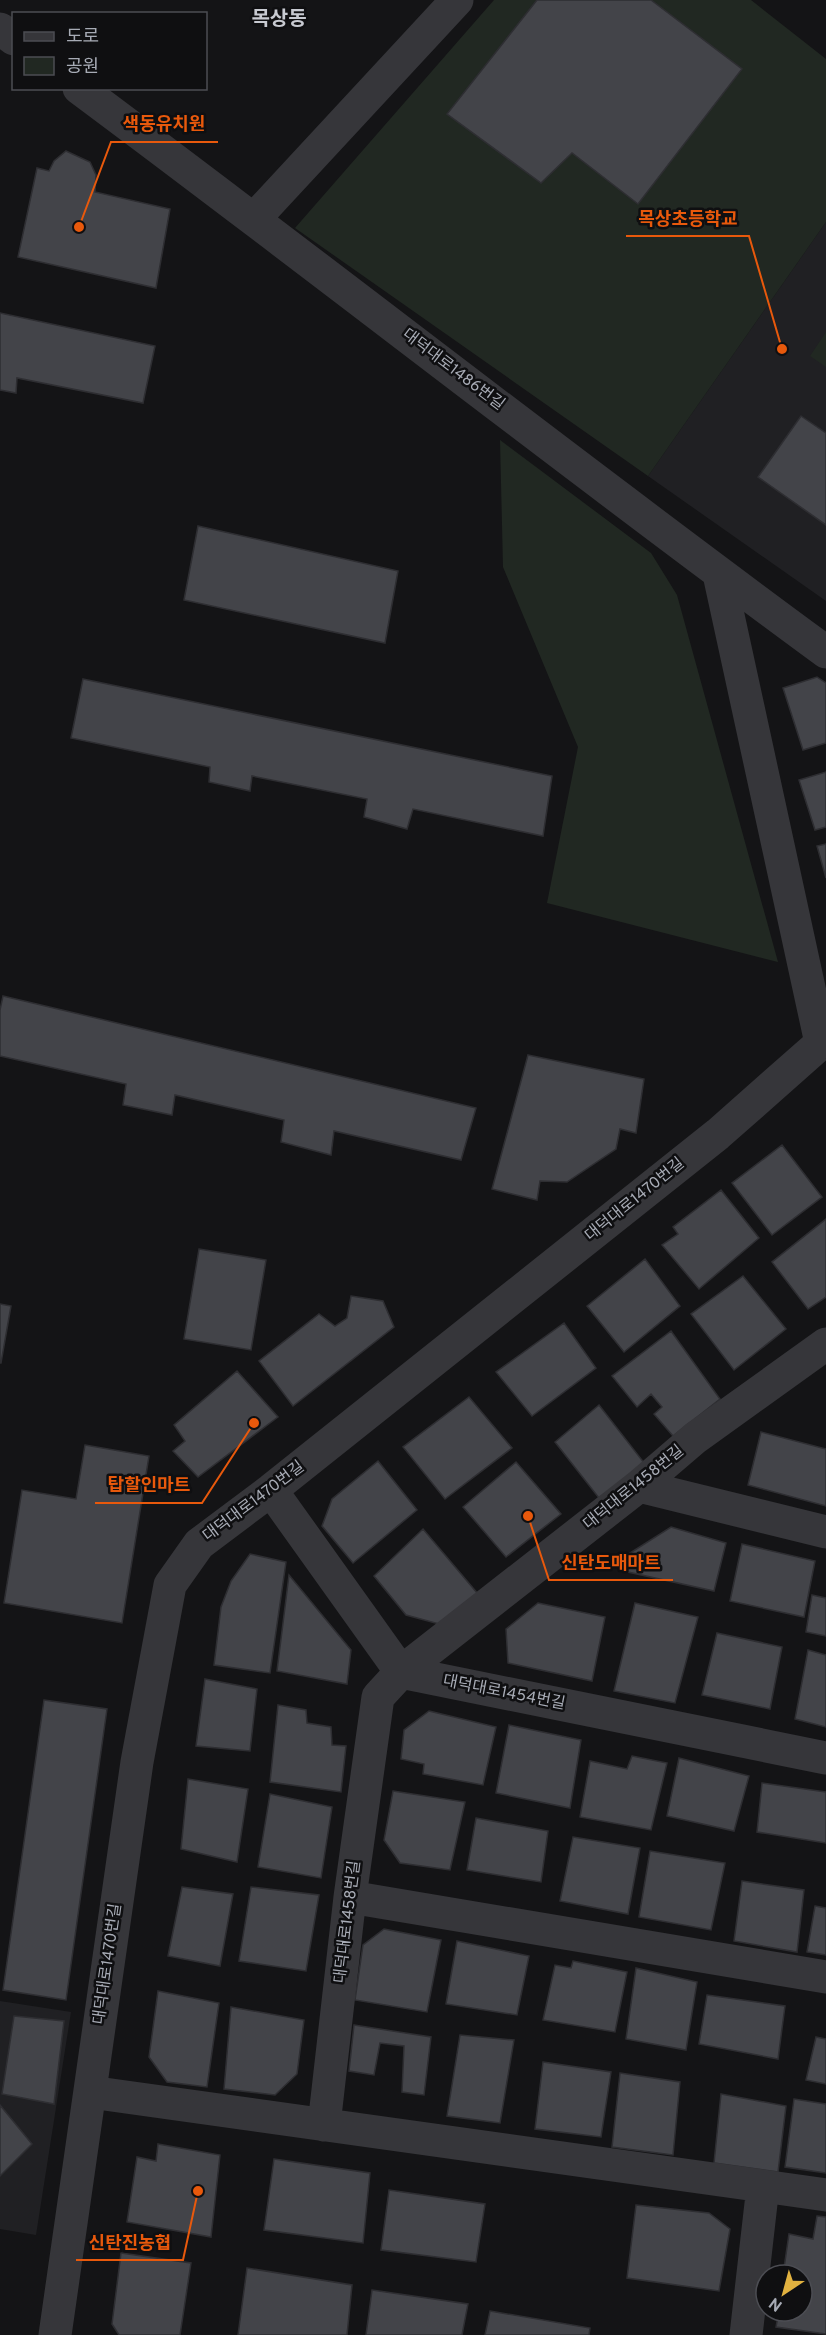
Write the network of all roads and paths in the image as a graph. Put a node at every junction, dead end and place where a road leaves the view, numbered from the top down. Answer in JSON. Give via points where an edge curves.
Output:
{"nodes":[{"id":1,"x":457,"y":0,"type":"edge"},
{"id":2,"x":82,"y":90,"type":"edge"},
{"id":3,"x":254,"y":219,"type":"junction"},
{"id":4,"x":719,"y":573,"type":"junction"},
{"id":5,"x":826,"y":652,"type":"edge"},
{"id":6,"x":824,"y":1044,"type":"edge"},
{"id":7,"x":826,"y":1344,"type":"edge"},
{"id":8,"x":639,"y":1486,"type":"junction"},
{"id":9,"x":270,"y":1490,"type":"junction"},
{"id":10,"x":826,"y":1532,"type":"edge"},
{"id":11,"x":401,"y":1672,"type":"junction"},
{"id":12,"x":826,"y":1758,"type":"edge"},
{"id":13,"x":350,"y":1897,"type":"junction"},
{"id":14,"x":826,"y":1977,"type":"edge"},
{"id":15,"x":90,"y":2092,"type":"junction"},
{"id":16,"x":324,"y":2125,"type":"junction"},
{"id":17,"x":763,"y":2186,"type":"junction"},
{"id":18,"x":826,"y":2195,"type":"edge"},
{"id":19,"x":55,"y":2335,"type":"edge"},
{"id":20,"x":746,"y":2335,"type":"edge"}],
"edges":[{"from":1,"to":3,"type":"street"},
{"from":2,"to":3,"type":"street","name":"대덕대로1486번길"},
{"from":3,"to":4,"type":"street","name":"대덕대로1486번길"},
{"from":4,"to":5,"type":"street","name":"대덕대로1486번길"},
{"from":4,"to":6,"type":"street"},
{"from":6,"to":9,"type":"street","name":"대덕대로1470번길","via":[[718,1134]]},
{"from":7,"to":8,"type":"street","name":"대덕대로1458번길","via":[[695,1438]]},
{"from":8,"to":10,"type":"street"},
{"from":8,"to":11,"type":"street","name":"대덕대로1458번길"},
{"from":9,"to":11,"type":"street"},
{"from":9,"to":15,"type":"street","name":"대덕대로1470번길","via":[[199,1544],[170,1585],[137,1762]]},
{"from":11,"to":12,"type":"street","name":"대덕대로1454번길"},
{"from":11,"to":13,"type":"street","name":"대덕대로1458번길","via":[[378,1697]]},
{"from":13,"to":14,"type":"street"},
{"from":13,"to":16,"type":"street","name":"대덕대로1458번길"},
{"from":15,"to":16,"type":"street"},
{"from":15,"to":19,"type":"street","name":"대덕대로1470번길"},
{"from":16,"to":17,"type":"street"},
{"from":17,"to":18,"type":"street"},
{"from":17,"to":20,"type":"street"}]}
